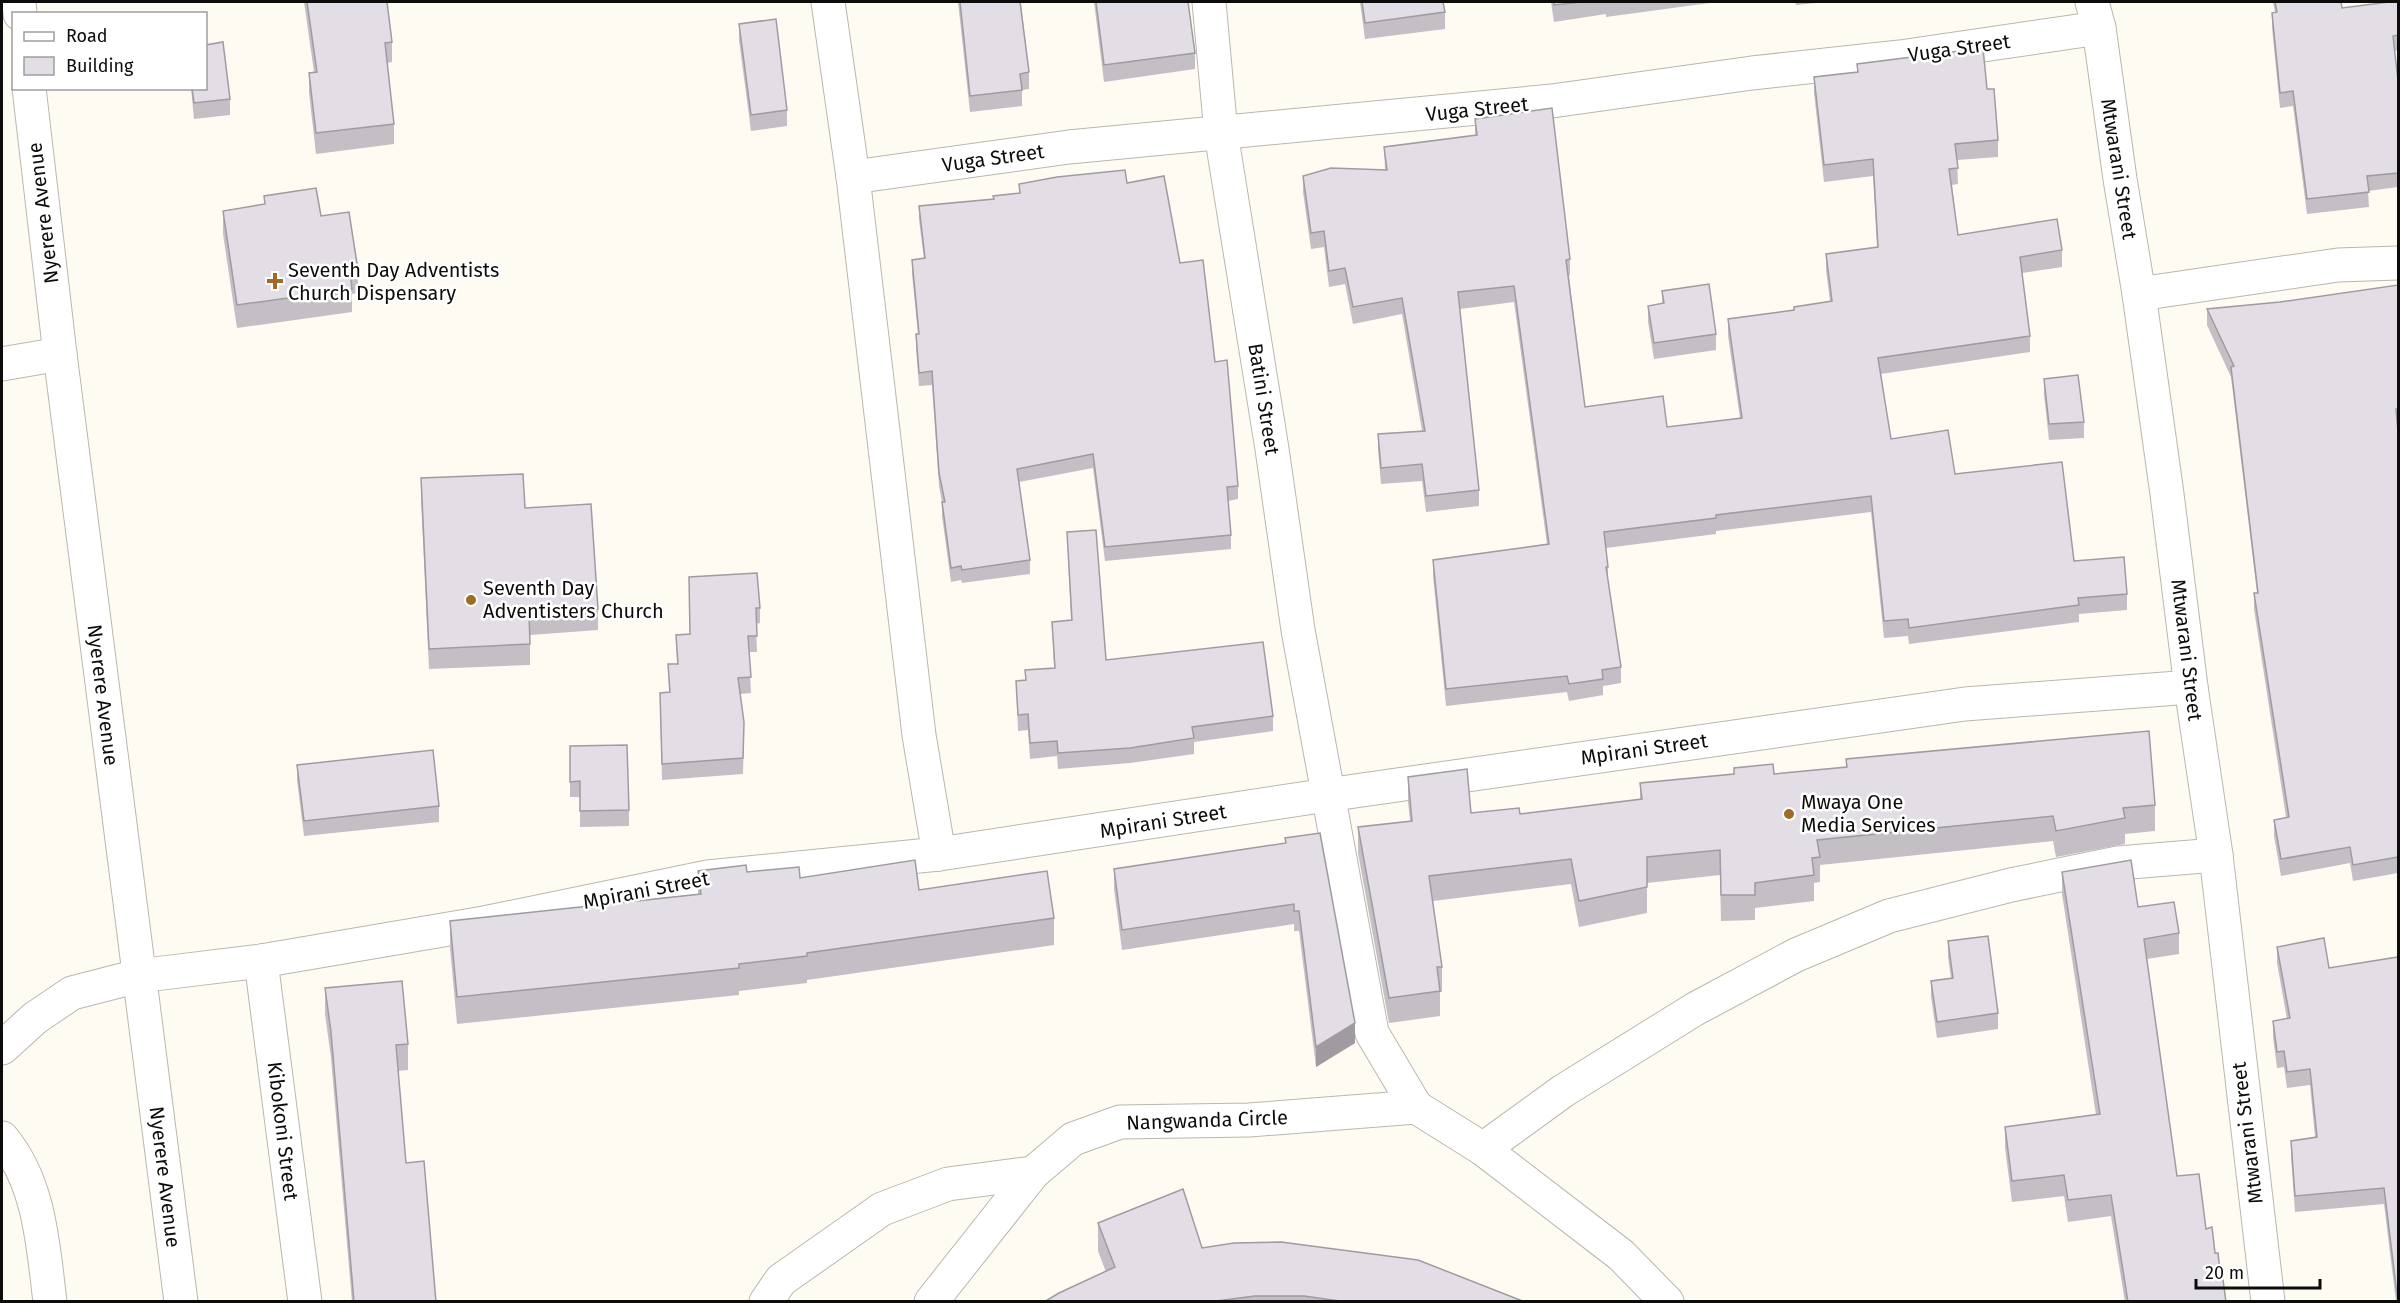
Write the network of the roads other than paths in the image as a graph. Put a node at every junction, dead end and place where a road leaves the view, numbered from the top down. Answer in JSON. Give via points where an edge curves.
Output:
{"nodes":[{"id":1,"x":828,"y":2,"type":"edge"},
{"id":2,"x":1209,"y":2,"type":"edge"},
{"id":3,"x":2096,"y":15,"type":"edge"},
{"id":4,"x":29,"y":90,"type":"edge"},
{"id":5,"x":1221,"y":133,"type":"junction"},
{"id":6,"x":853,"y":177,"type":"junction"},
{"id":7,"x":2398,"y":263,"type":"edge"},
{"id":8,"x":2139,"y":294,"type":"junction"},
{"id":9,"x":60,"y":354,"type":"junction"},
{"id":10,"x":2,"y":364,"type":"edge"},
{"id":11,"x":2192,"y":687,"type":"junction"},
{"id":12,"x":1327,"y":795,"type":"junction"},
{"id":13,"x":939,"y":854,"type":"junction"},
{"id":14,"x":2216,"y":855,"type":"junction"},
{"id":15,"x":261,"y":961,"type":"junction"},
{"id":16,"x":138,"y":976,"type":"junction"},
{"id":17,"x":2,"y":1048,"type":"edge"},
{"id":18,"x":1416,"y":1107,"type":"junction"},
{"id":19,"x":2,"y":1138,"type":"edge"},
{"id":20,"x":1483,"y":1149,"type":"junction"},
{"id":21,"x":1034,"y":1173,"type":"junction"},
{"id":22,"x":50,"y":1302,"type":"edge"},
{"id":23,"x":181,"y":1302,"type":"edge"},
{"id":24,"x":305,"y":1302,"type":"edge"},
{"id":25,"x":766,"y":1302,"type":"edge"},
{"id":26,"x":931,"y":1302,"type":"edge"},
{"id":27,"x":1667,"y":1302,"type":"edge"},
{"id":28,"x":2268,"y":1302,"type":"edge"}],
"edges":[{"from":1,"to":6,"type":"street"},
{"from":2,"to":5,"type":"street","name":"Batini Street"},
{"from":3,"to":5,"type":"street","name":"Vuga Street","via":[[1900,57],[1552,101]]},
{"from":3,"to":8,"type":"street","name":"Mtwarani Street"},
{"from":4,"to":9,"type":"street","name":"Nyerere Avenue"},
{"from":5,"to":6,"type":"street","name":"Vuga Street","via":[[1069,147]]},
{"from":5,"to":12,"type":"street","name":"Batini Street"},
{"from":6,"to":13,"type":"street","via":[[918,735]]},
{"from":7,"to":8,"type":"street","via":[[2338,265]]},
{"from":8,"to":11,"type":"street","name":"Mtwarani Street"},
{"from":9,"to":10,"type":"street"},
{"from":9,"to":16,"type":"street","name":"Nyerere Avenue"},
{"from":11,"to":12,"type":"street","name":"Mpirani Street","via":[[1965,704]]},
{"from":11,"to":14,"type":"street","name":"Mtwarani Street"},
{"from":12,"to":13,"type":"street","name":"Mpirani Street"},
{"from":12,"to":18,"type":"street","via":[[1372,1032]]},
{"from":13,"to":15,"type":"street","name":"Mpirani Street","via":[[708,877],[484,923]]},
{"from":14,"to":20,"type":"street","via":[[2118,863],[1889,916],[1796,955],[1695,1009],[1563,1091]]},
{"from":14,"to":28,"type":"street","name":"Mtwarani Street"},
{"from":15,"to":16,"type":"street","name":"Mpirani Street"},
{"from":15,"to":24,"type":"street","name":"Kibokoni Street"},
{"from":16,"to":17,"type":"street","name":"Mpirani Street","via":[[72,993],[35,1018]]},
{"from":16,"to":23,"type":"street","name":"Nyerere Avenue"},
{"from":18,"to":20,"type":"street"},
{"from":18,"to":21,"type":"street","name":"Nangwanda Circle","via":[[1249,1120],[1120,1122],[1073,1139]]},
{"from":19,"to":22,"type":"street","via":[[33,1194]]},
{"from":20,"to":27,"type":"street","via":[[1621,1255]]},
{"from":21,"to":25,"type":"street","via":[[948,1184],[882,1209],[781,1280]]},
{"from":21,"to":26,"type":"street","name":"Nangwanda Circle"}]}
